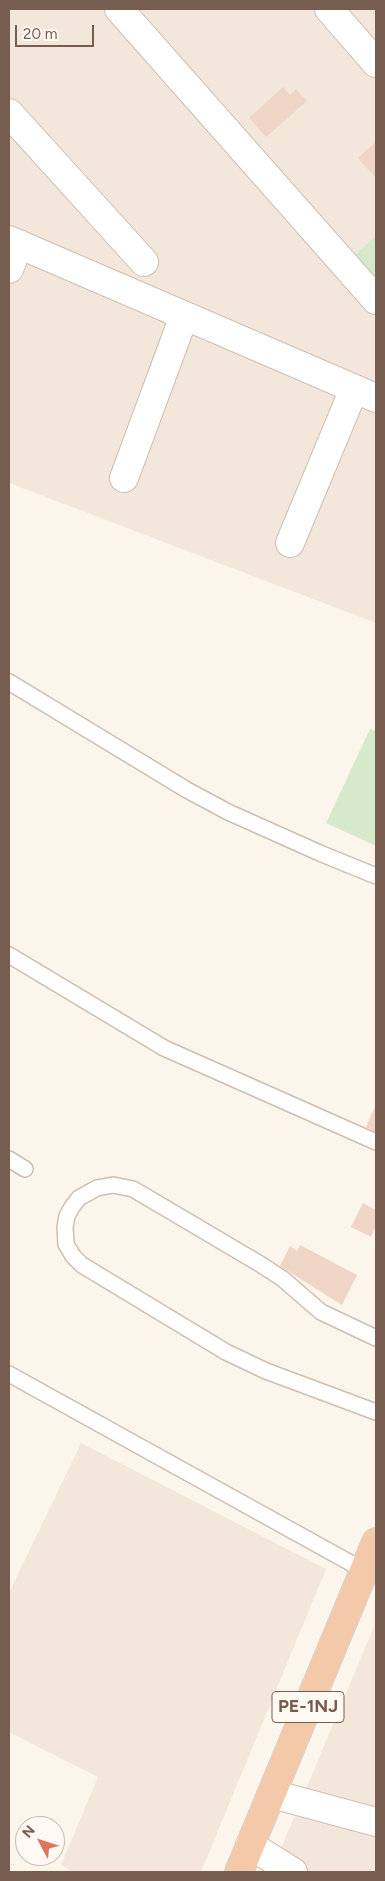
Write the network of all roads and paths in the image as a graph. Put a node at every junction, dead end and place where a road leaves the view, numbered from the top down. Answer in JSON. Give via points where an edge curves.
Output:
{"nodes":[{"id":1,"x":119,"y":9,"type":"edge"},
{"id":2,"x":329,"y":9,"type":"edge"},
{"id":3,"x":376,"y":63,"type":"edge"},
{"id":4,"x":9,"y":113,"type":"edge"},
{"id":5,"x":12,"y":251,"type":"edge"},
{"id":6,"x":144,"y":262,"type":"dead end"},
{"id":7,"x":376,"y":300,"type":"edge"},
{"id":8,"x":184,"y":316,"type":"junction"},
{"id":9,"x":365,"y":393,"type":"edge"},
{"id":10,"x":124,"y":478,"type":"dead end"},
{"id":11,"x":290,"y":543,"type":"dead end"},
{"id":12,"x":9,"y":682,"type":"edge"},
{"id":13,"x":376,"y":876,"type":"edge"},
{"id":14,"x":9,"y":955,"type":"edge"},
{"id":15,"x":376,"y":1142,"type":"edge"},
{"id":16,"x":9,"y":1159,"type":"edge"},
{"id":17,"x":25,"y":1169,"type":"dead end"},
{"id":18,"x":376,"y":1338,"type":"edge"},
{"id":19,"x":9,"y":1374,"type":"edge"},
{"id":20,"x":376,"y":1412,"type":"edge"},
{"id":21,"x":376,"y":1542,"type":"edge"},
{"id":22,"x":370,"y":1573,"type":"edge"},
{"id":23,"x":272,"y":1794,"type":"junction"},
{"id":24,"x":376,"y":1822,"type":"edge"},
{"id":25,"x":250,"y":1845,"type":"junction"},
{"id":26,"x":239,"y":1872,"type":"edge"},
{"id":27,"x":293,"y":1872,"type":"edge"}],
"edges":[{"from":1,"to":7,"type":"street"},
{"from":2,"to":3,"type":"street"},
{"from":4,"to":6,"type":"street"},
{"from":5,"to":8,"type":"street"},
{"from":8,"to":9,"type":"street"},
{"from":8,"to":10,"type":"street"},
{"from":9,"to":11,"type":"street"},
{"from":12,"to":13,"type":"lane","via":[[228,812]]},
{"from":14,"to":15,"type":"lane","via":[[164,1048]]},
{"from":16,"to":17,"type":"lane"},
{"from":18,"to":20,"type":"lane","via":[[321,1312],[283,1279],[133,1189],[114,1185],[97,1188],[80,1198],[68,1216],[66,1244],[82,1265],[226,1352],[266,1371]]},
{"from":19,"to":22,"type":"lane"},
{"from":21,"to":22,"type":"highway","number":"PE-1NJ"},
{"from":22,"to":23,"type":"highway","number":"PE-1NJ"},
{"from":23,"to":24,"type":"street"},
{"from":23,"to":25,"type":"highway","number":"PE-1NJ"},
{"from":25,"to":26,"type":"highway","number":"PE-1NJ"},
{"from":25,"to":27,"type":"street"}]}
